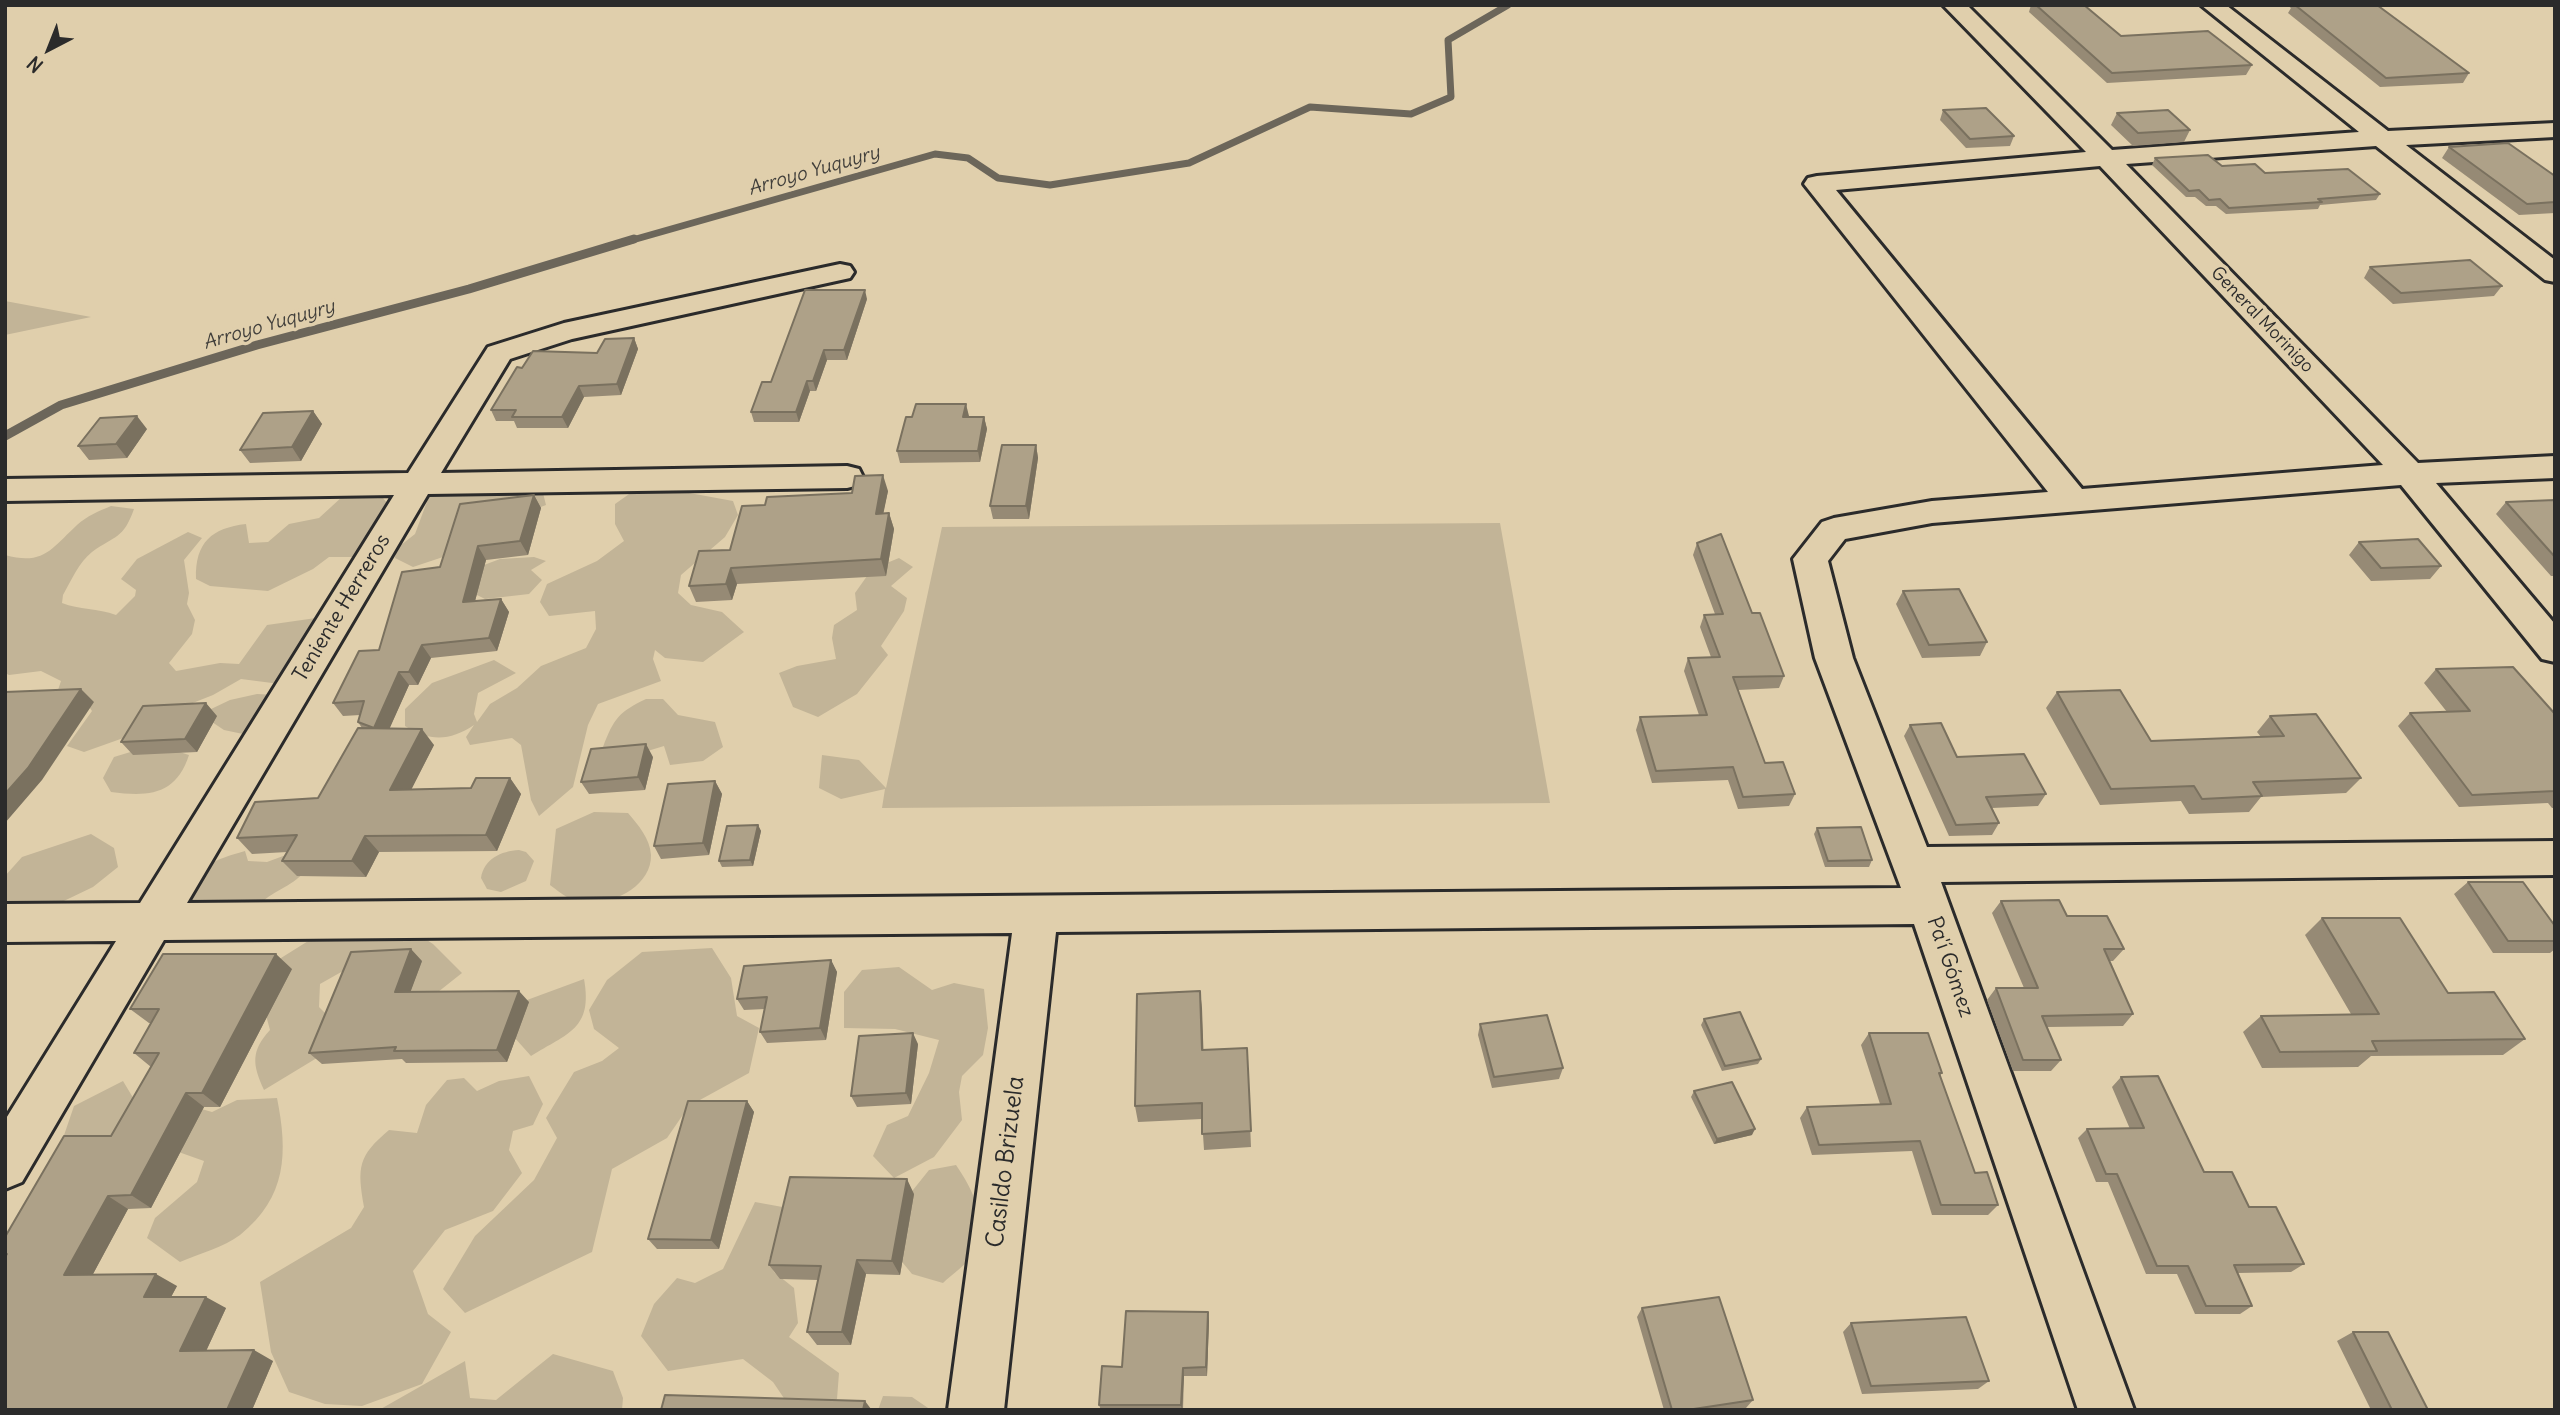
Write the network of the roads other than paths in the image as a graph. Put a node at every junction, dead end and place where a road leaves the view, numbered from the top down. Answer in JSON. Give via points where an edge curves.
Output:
{"nodes":[{"id":1,"x":1954,"y":5,"type":"edge"},
{"id":2,"x":2213,"y":5,"type":"edge"},
{"id":3,"x":2555,"y":130,"type":"edge"},
{"id":4,"x":2381,"y":136,"type":"junction"},
{"id":5,"x":2105,"y":157,"type":"junction"},
{"id":6,"x":840,"y":272,"type":"dead end"},
{"id":7,"x":2555,"y":274,"type":"edge"},
{"id":8,"x":2555,"y":467,"type":"edge"},
{"id":9,"x":2410,"y":474,"type":"junction"},
{"id":10,"x":847,"y":477,"type":"dead end"},
{"id":11,"x":420,"y":482,"type":"junction"},
{"id":12,"x":5,"y":490,"type":"edge"},
{"id":13,"x":2074,"y":501,"type":"junction"},
{"id":14,"x":2555,"y":649,"type":"edge"},
{"id":15,"x":2555,"y":858,"type":"edge"},
{"id":16,"x":1922,"y":886,"type":"junction"},
{"id":17,"x":1036,"y":914,"type":"junction"},
{"id":18,"x":153,"y":922,"type":"junction"},
{"id":19,"x":5,"y":923,"type":"edge"},
{"id":20,"x":5,"y":1165,"type":"edge"},
{"id":21,"x":976,"y":1410,"type":"edge"},
{"id":22,"x":2106,"y":1410,"type":"edge"}],
"edges":[{"from":1,"to":5,"type":"street","name":"General Morinigo"},
{"from":2,"to":4,"type":"street"},
{"from":3,"to":4,"type":"street"},
{"from":4,"to":5,"type":"street"},
{"from":4,"to":7,"type":"street"},
{"from":5,"to":9,"type":"street","name":"General Morinigo"},
{"from":5,"to":13,"type":"street","via":[[1817,184]]},
{"from":6,"to":11,"type":"street","name":"Teniente Herreros","via":[[564,332],[499,353]]},
{"from":8,"to":9,"type":"street"},
{"from":9,"to":13,"type":"street"},
{"from":9,"to":14,"type":"street","name":"General Morinigo"},
{"from":10,"to":11,"type":"street"},
{"from":11,"to":12,"type":"street"},
{"from":11,"to":18,"type":"street","name":"Teniente Herreros"},
{"from":13,"to":16,"type":"street","name":"Pa'í Gómez","via":[[1932,512],[1834,530],[1810,559],[1834,657]]},
{"from":15,"to":16,"type":"street"},
{"from":16,"to":17,"type":"street"},
{"from":16,"to":22,"type":"street","name":"Pa'í Gómez"},
{"from":17,"to":18,"type":"street"},
{"from":17,"to":21,"type":"street","name":"Casildo Brizuela"},
{"from":18,"to":19,"type":"street"},
{"from":18,"to":20,"type":"street","name":"Teniente Herreros"}]}
